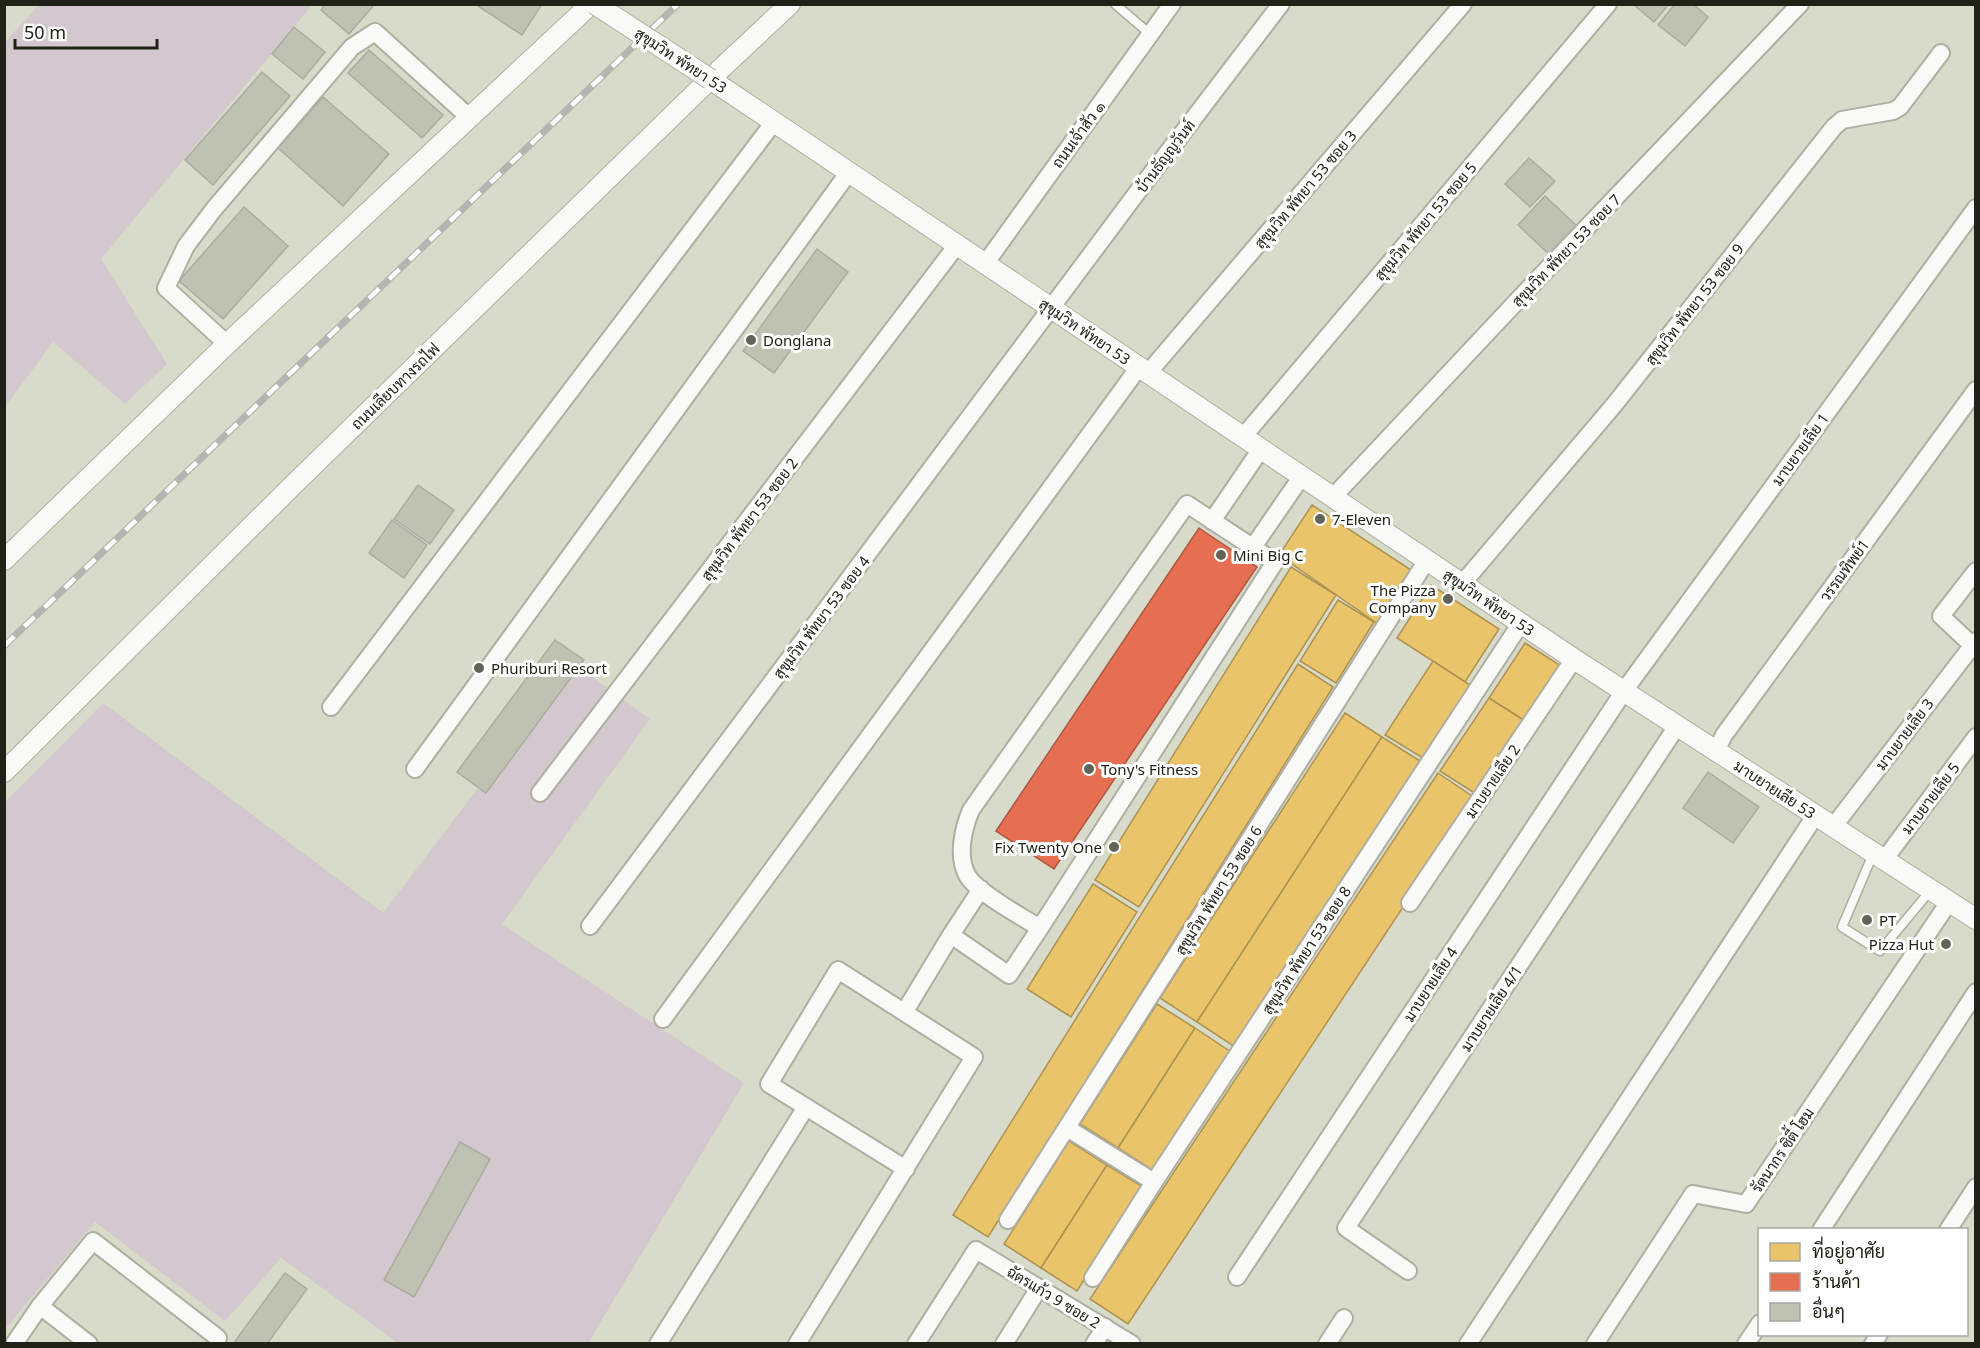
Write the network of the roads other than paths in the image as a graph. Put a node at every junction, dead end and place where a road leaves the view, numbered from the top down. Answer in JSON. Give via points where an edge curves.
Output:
{"nodes":[{"id":1,"x":591,"y":4,"type":"edge"},
{"id":2,"x":595,"y":4,"type":"edge"},
{"id":3,"x":790,"y":4,"type":"edge"},
{"id":4,"x":1115,"y":4,"type":"edge"},
{"id":5,"x":1172,"y":4,"type":"edge"},
{"id":6,"x":1281,"y":4,"type":"edge"},
{"id":7,"x":1463,"y":4,"type":"edge"},
{"id":8,"x":1608,"y":4,"type":"edge"},
{"id":9,"x":1800,"y":4,"type":"edge"},
{"id":10,"x":1150,"y":34,"type":"junction"},
{"id":11,"x":1941,"y":53,"type":"dead end"},
{"id":12,"x":710,"y":79,"type":"junction"},
{"id":13,"x":470,"y":118,"type":"junction"},
{"id":14,"x":774,"y":122,"type":"junction"},
{"id":15,"x":849,"y":172,"type":"junction"},
{"id":16,"x":1976,"y":208,"type":"edge"},
{"id":17,"x":957,"y":245,"type":"junction"},
{"id":18,"x":985,"y":264,"type":"junction"},
{"id":19,"x":1052,"y":308,"type":"junction"},
{"id":20,"x":227,"y":344,"type":"junction"},
{"id":21,"x":1143,"y":370,"type":"junction"},
{"id":22,"x":1976,"y":390,"type":"edge"},
{"id":23,"x":1243,"y":437,"type":"junction"},
{"id":24,"x":1260,"y":448,"type":"junction"},
{"id":25,"x":1302,"y":476,"type":"junction"},
{"id":26,"x":1333,"y":497,"type":"junction"},
{"id":27,"x":1212,"y":521,"type":"junction"},
{"id":28,"x":1252,"y":547,"type":"junction"},
{"id":29,"x":4,"y":560,"type":"edge"},
{"id":30,"x":1427,"y":560,"type":"junction"},
{"id":31,"x":1976,"y":571,"type":"edge"},
{"id":32,"x":1462,"y":584,"type":"junction"},
{"id":33,"x":1521,"y":623,"type":"junction"},
{"id":34,"x":1974,"y":643,"type":"edge"},
{"id":35,"x":1574,"y":659,"type":"junction"},
{"id":36,"x":1624,"y":691,"type":"junction"},
{"id":37,"x":331,"y":707,"type":"dead end"},
{"id":38,"x":1677,"y":726,"type":"junction"},
{"id":39,"x":1976,"y":737,"type":"edge"},
{"id":40,"x":1716,"y":751,"type":"junction"},
{"id":41,"x":415,"y":769,"type":"dead end"},
{"id":42,"x":4,"y":772,"type":"edge"},
{"id":43,"x":540,"y":793,"type":"dead end"},
{"id":44,"x":1815,"y":816,"type":"junction"},
{"id":45,"x":1833,"y":827,"type":"junction"},
{"id":46,"x":1879,"y":857,"type":"junction"},
{"id":47,"x":981,"y":890,"type":"junction"},
{"id":48,"x":1931,"y":891,"type":"junction"},
{"id":49,"x":1949,"y":902,"type":"junction"},
{"id":50,"x":1410,"y":903,"type":"dead end"},
{"id":51,"x":1976,"y":920,"type":"edge"},
{"id":52,"x":590,"y":926,"type":"dead end"},
{"id":53,"x":1040,"y":928,"type":"junction"},
{"id":54,"x":951,"y":935,"type":"junction"},
{"id":55,"x":1976,"y":992,"type":"edge"},
{"id":56,"x":905,"y":1011,"type":"junction"},
{"id":57,"x":663,"y":1019,"type":"dead end"},
{"id":58,"x":806,"y":1107,"type":"junction"},
{"id":59,"x":1067,"y":1128,"type":"junction"},
{"id":60,"x":906,"y":1170,"type":"junction"},
{"id":61,"x":1154,"y":1182,"type":"junction"},
{"id":62,"x":1976,"y":1188,"type":"edge"},
{"id":63,"x":1008,"y":1220,"type":"dead end"},
{"id":64,"x":1822,"y":1228,"type":"edge"},
{"id":65,"x":1949,"y":1228,"type":"edge"},
{"id":66,"x":1408,"y":1271,"type":"dead end"},
{"id":67,"x":1237,"y":1277,"type":"dead end"},
{"id":68,"x":1093,"y":1278,"type":"dead end"},
{"id":69,"x":1039,"y":1288,"type":"junction"},
{"id":70,"x":40,"y":1306,"type":"junction"},
{"id":71,"x":1344,"y":1317,"type":"dead end"},
{"id":72,"x":1758,"y":1326,"type":"edge"},
{"id":73,"x":1105,"y":1327,"type":"junction"},
{"id":74,"x":218,"y":1338,"type":"dead end"},
{"id":75,"x":14,"y":1344,"type":"edge"},
{"id":76,"x":89,"y":1344,"type":"edge"},
{"id":77,"x":658,"y":1344,"type":"edge"},
{"id":78,"x":797,"y":1344,"type":"edge"},
{"id":79,"x":916,"y":1344,"type":"edge"},
{"id":80,"x":1004,"y":1344,"type":"edge"},
{"id":81,"x":1094,"y":1344,"type":"edge"},
{"id":82,"x":1132,"y":1344,"type":"edge"},
{"id":83,"x":1327,"y":1344,"type":"edge"},
{"id":84,"x":1468,"y":1344,"type":"edge"},
{"id":85,"x":1595,"y":1344,"type":"edge"},
{"id":86,"x":1746,"y":1344,"type":"edge"}],
"edges":[{"from":1,"to":13,"type":"street"},
{"from":2,"to":12,"type":"street","name":"สุขุมวิท พัทยา 53","bridge":true},
{"from":3,"to":12,"type":"street","name":"ถนนเลียบทางรถไฟ"},
{"from":4,"to":10,"type":"lane"},
{"from":5,"to":10,"type":"street","name":"ถนนเจ้าสัว ๑"},
{"from":6,"to":19,"type":"street","name":"บ้านธัญญวันท์"},
{"from":7,"to":21,"type":"street","name":"สุขุมวิท พัทยา 53 ซอย 3"},
{"from":8,"to":23,"type":"street","name":"สุขุมวิท พัทยา 53 ซอย 5"},
{"from":9,"to":26,"type":"street","name":"สุขุมวิท พัทยา 53 ซอย 7"},
{"from":10,"to":18,"type":"street","name":"ถนนเจ้าสัว ๑"},
{"from":11,"to":32,"type":"street","name":"สุขุมวิท พัทยา 53 ซอย 9","via":[[1900,107],[1842,120],[1834,127],[1614,405]]},
{"from":12,"to":14,"type":"street","name":"สุขุมวิท พัทยา 53"},
{"from":12,"to":42,"type":"street","name":"ถนนเลียบทางรถไฟ"},
{"from":13,"to":20,"type":"street"},
{"from":13,"to":20,"type":"street","via":[[375,32],[352,48],[214,209],[186,246],[166,288]]},
{"from":14,"to":15,"type":"street","name":"สุขุมวิท พัทยา 53"},
{"from":14,"to":37,"type":"street"},
{"from":15,"to":17,"type":"street","name":"สุขุมวิท พัทยา 53"},
{"from":15,"to":41,"type":"street"},
{"from":16,"to":36,"type":"street","name":"มาบยายเลีย 1"},
{"from":17,"to":18,"type":"street","name":"สุขุมวิท พัทยา 53"},
{"from":17,"to":43,"type":"street","name":"สุขุมวิท พัทยา 53 ซอย 2"},
{"from":18,"to":19,"type":"street","name":"สุขุมวิท พัทยา 53"},
{"from":19,"to":21,"type":"street","name":"สุขุมวิท พัทยา 53"},
{"from":19,"to":52,"type":"street","name":"สุขุมวิท พัทยา 53 ซอย 4"},
{"from":20,"to":29,"type":"street"},
{"from":21,"to":23,"type":"street","name":"สุขุมวิท พัทยา 53"},
{"from":21,"to":57,"type":"street","name":"สุขุมวิท พัทยา 53 ซอย 3"},
{"from":22,"to":40,"type":"street","name":"วรรณทิพย์1"},
{"from":23,"to":24,"type":"street","name":"สุขุมวิท พัทยา 53"},
{"from":24,"to":25,"type":"street","name":"สุขุมวิท พัทยา 53"},
{"from":24,"to":27,"type":"street"},
{"from":25,"to":26,"type":"street","name":"สุขุมวิท พัทยา 53"},
{"from":25,"to":28,"type":"street"},
{"from":26,"to":30,"type":"street","name":"สุขุมวิท พัทยา 53"},
{"from":27,"to":28,"type":"street"},
{"from":27,"to":47,"type":"street","via":[[1187,504],[971,810],[963,829],[962,852],[967,875]]},
{"from":28,"to":53,"type":"street","via":[[1275,562]]},
{"from":30,"to":32,"type":"street","name":"สุขุมวิท พัทยา 53"},
{"from":30,"to":59,"type":"street","name":"สุขุมวิท พัทยา 53 ซอย 6"},
{"from":31,"to":34,"type":"street","via":[[1941,616]]},
{"from":32,"to":33,"type":"street","name":"สุขุมวิท พัทยา 53"},
{"from":33,"to":35,"type":"street","name":"สุขุมวิท พัทยา 53"},
{"from":33,"to":61,"type":"street","name":"สุขุมวิท พัทยา 53 ซอย 8"},
{"from":34,"to":45,"type":"street","name":"มาบยายเลีย 3"},
{"from":35,"to":36,"type":"street","name":"มาบยายเลีย 53"},
{"from":35,"to":50,"type":"street","name":"มาบยายเลีย 2"},
{"from":36,"to":38,"type":"street","name":"มาบยายเลีย 53"},
{"from":36,"to":67,"type":"street","name":"มาบยายเลีย 4"},
{"from":38,"to":40,"type":"street","name":"มาบยายเลีย 53"},
{"from":38,"to":66,"type":"street","name":"มาบยายเลีย 4/1","via":[[1346,1228]]},
{"from":39,"to":46,"type":"street","name":"มาบยายเลีย 5"},
{"from":40,"to":44,"type":"street","name":"มาบยายเลีย 53"},
{"from":44,"to":45,"type":"street","name":"มาบยายเลีย 53"},
{"from":44,"to":84,"type":"street"},
{"from":45,"to":46,"type":"street","name":"มาบยายเลีย 53"},
{"from":46,"to":48,"type":"street","name":"มาบยายเลีย 53"},
{"from":46,"to":48,"type":"lane","via":[[1842,927],[1880,951]]},
{"from":47,"to":53,"type":"street"},
{"from":47,"to":54,"type":"street"},
{"from":48,"to":49,"type":"street","name":"มาบยายเลีย 53"},
{"from":49,"to":51,"type":"street","name":"มาบยายเลีย 53"},
{"from":49,"to":85,"type":"street","name":"รัตนากร ซิตี้ โฮม","via":[[1746,1204],[1693,1194]]},
{"from":53,"to":54,"type":"street","via":[[1009,975]]},
{"from":54,"to":56,"type":"street"},
{"from":55,"to":64,"type":"street"},
{"from":56,"to":58,"type":"street","via":[[838,970],[769,1084]]},
{"from":56,"to":60,"type":"street","via":[[974,1057]]},
{"from":58,"to":60,"type":"street"},
{"from":58,"to":77,"type":"street"},
{"from":59,"to":61,"type":"street"},
{"from":59,"to":63,"type":"street","name":"สุขุมวิท พัทยา 53 ซอย 6"},
{"from":60,"to":78,"type":"street"},
{"from":61,"to":68,"type":"street","name":"สุขุมวิท พัทยา 53 ซอย 8"},
{"from":62,"to":65,"type":"street"},
{"from":69,"to":73,"type":"street","name":"ฉัตรแก้ว 9 ซอย 2"},
{"from":69,"to":79,"type":"street","name":"ฉัตรแก้ว 9 ซอย 2","via":[[975,1250]]},
{"from":69,"to":80,"type":"street"},
{"from":70,"to":74,"type":"street","via":[[93,1241]]},
{"from":70,"to":75,"type":"street"},
{"from":70,"to":76,"type":"street"},
{"from":71,"to":83,"type":"street"},
{"from":72,"to":86,"type":"street"},
{"from":73,"to":81,"type":"street"},
{"from":73,"to":82,"type":"street","name":"ฉัตรแก้ว 9 ซอย 2"}]}
